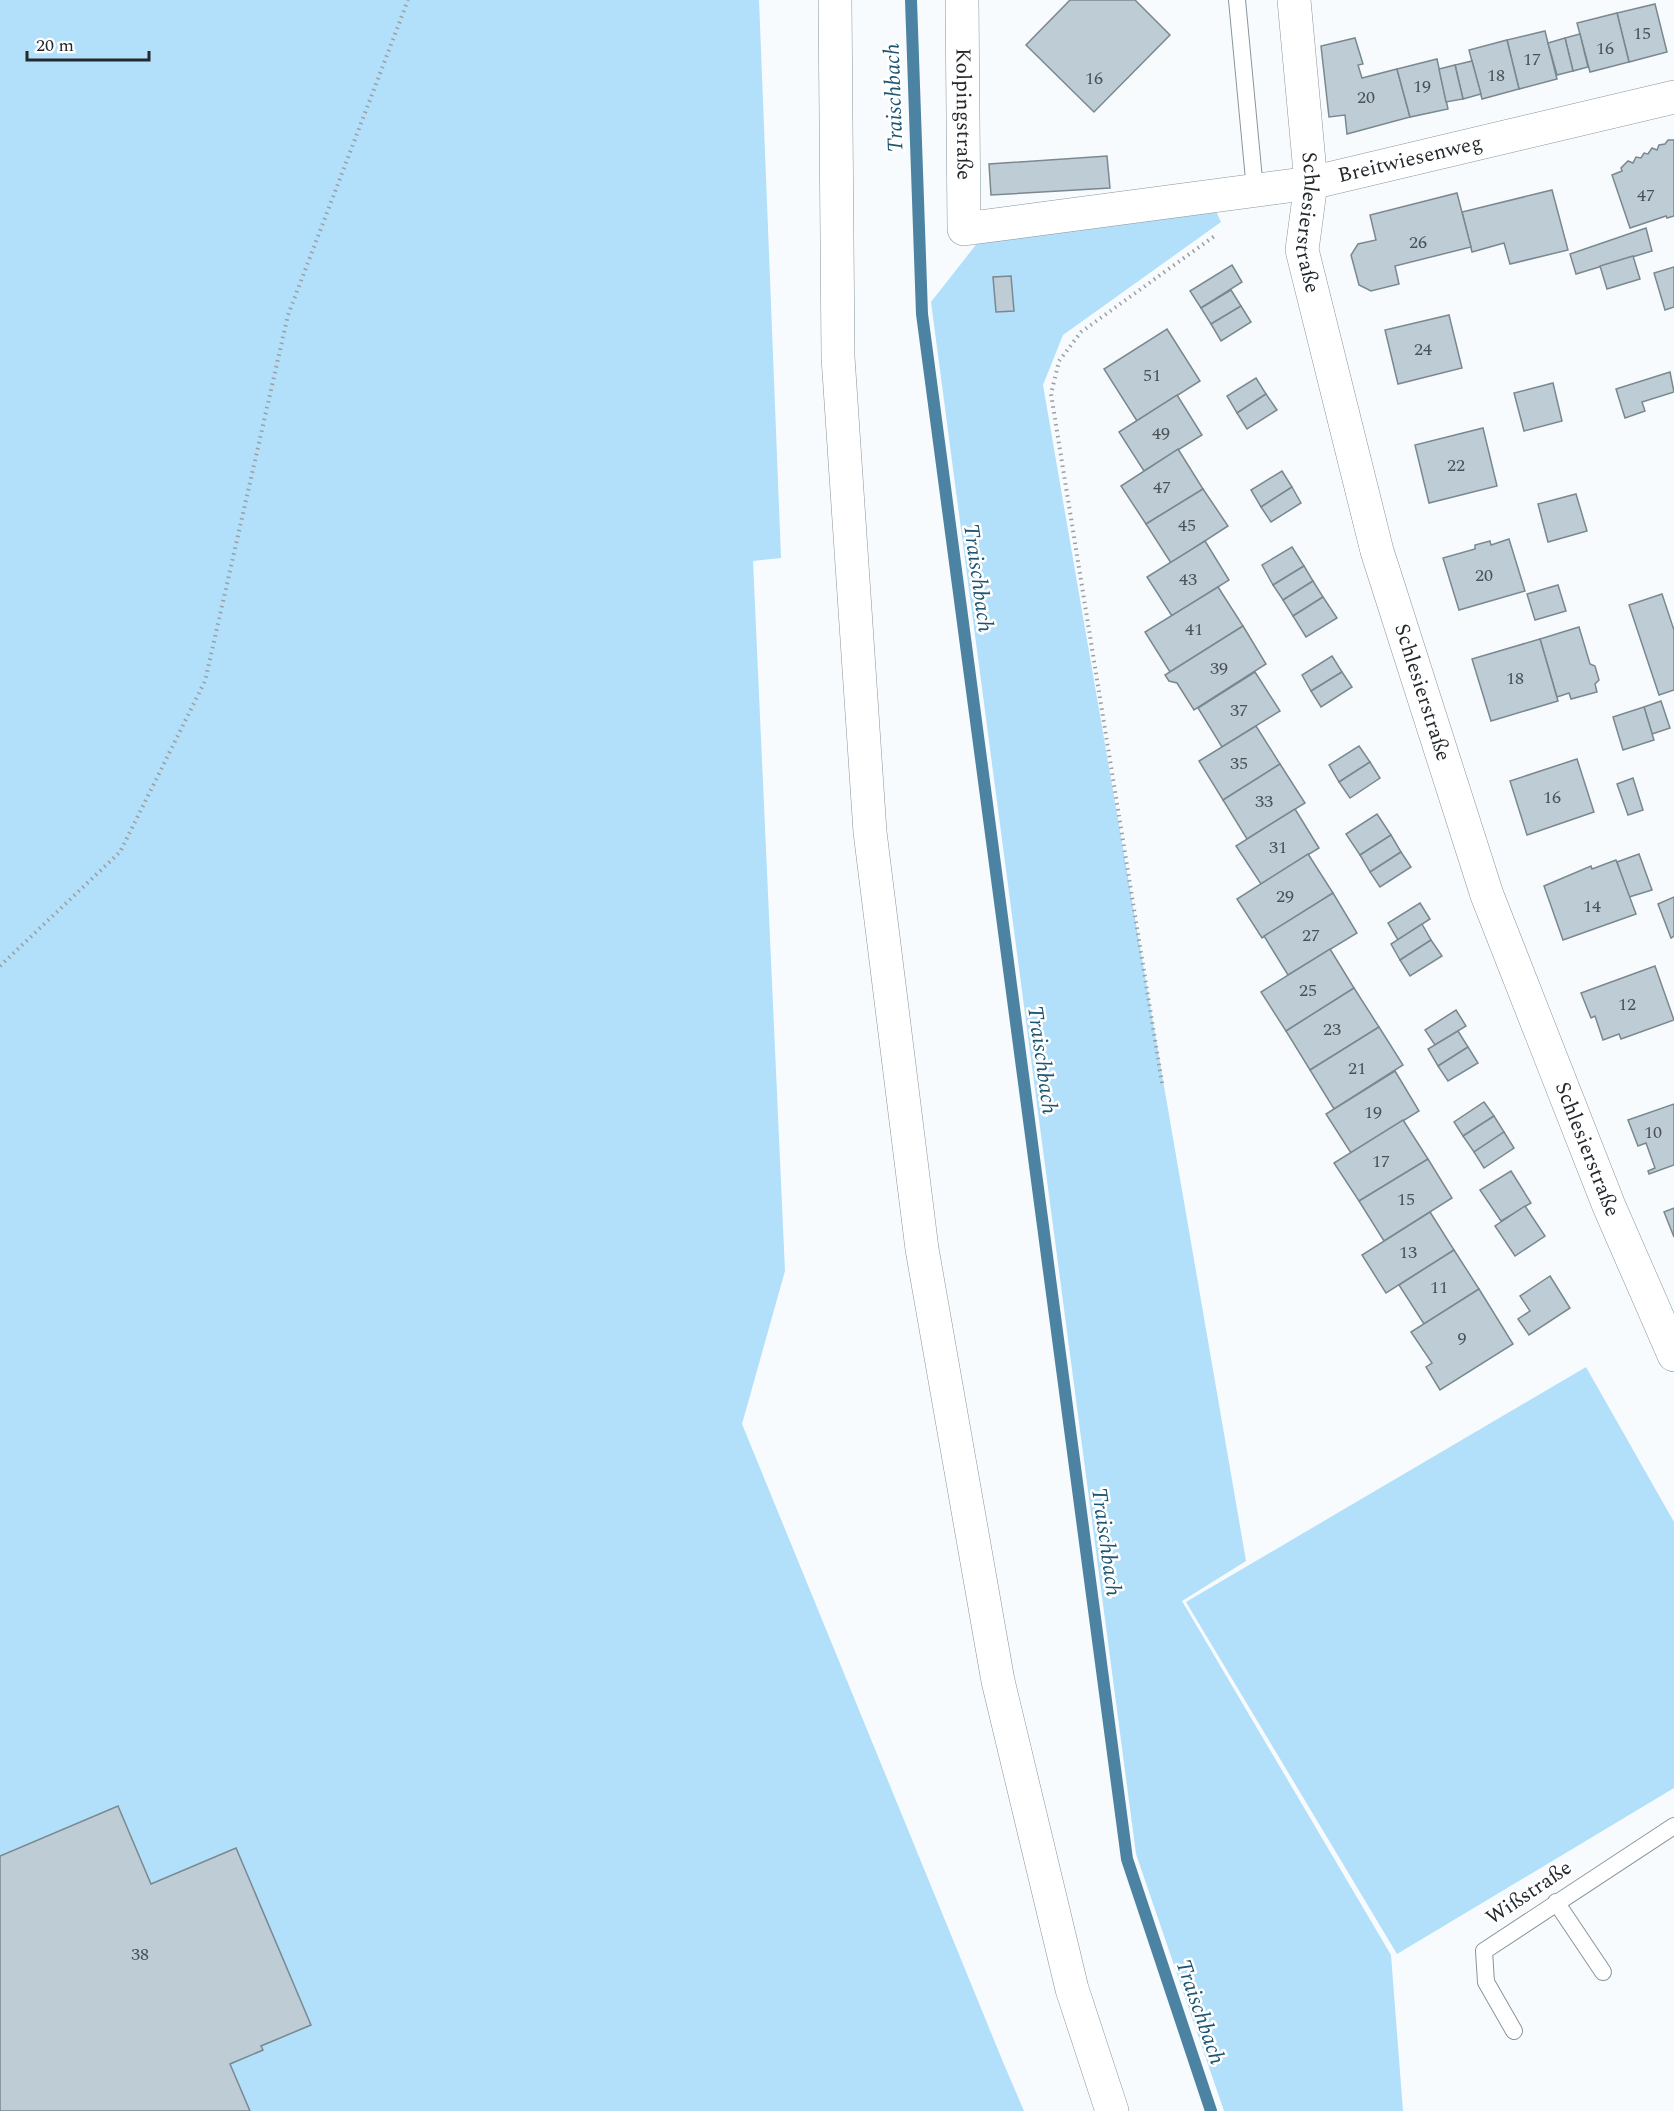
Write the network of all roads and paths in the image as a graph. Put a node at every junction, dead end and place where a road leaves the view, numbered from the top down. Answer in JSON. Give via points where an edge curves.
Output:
{"nodes":[{"id":1,"x":408,"y":0,"type":"edge"},
{"id":2,"x":835,"y":0,"type":"edge"},
{"id":3,"x":962,"y":0,"type":"edge"},
{"id":4,"x":1237,"y":0,"type":"edge"},
{"id":5,"x":1294,"y":0,"type":"edge"},
{"id":6,"x":1674,"y":97,"type":"edge"},
{"id":7,"x":1311,"y":183,"type":"junction"},
{"id":8,"x":1256,"y":190,"type":"junction"},
{"id":9,"x":964,"y":229,"type":"joint"},
{"id":10,"x":0,"y":966,"type":"edge"},
{"id":11,"x":1162,"y":1083,"type":"dead end"},
{"id":12,"x":1674,"y":1355,"type":"edge"},
{"id":13,"x":1674,"y":1826,"type":"edge"},
{"id":14,"x":1556,"y":1902,"type":"junction"},
{"id":15,"x":1604,"y":1972,"type":"dead end"},
{"id":16,"x":1514,"y":2031,"type":"dead end"},
{"id":17,"x":1112,"y":2111,"type":"edge"}],
"edges":[{"from":1,"to":10,"type":"path","via":[[288,315],[205,681],[120,852]]},
{"from":2,"to":17,"type":"street","via":[[838,357],[869,820],[922,1249],[998,1681],[1072,1989]]},
{"from":3,"to":9,"type":"street","name":"Kolpingstraße"},
{"from":4,"to":8,"type":"lane"},
{"from":5,"to":7,"type":"street","name":"Schlesierstraße"},
{"from":6,"to":7,"type":"street","name":"Breitwiesenweg"},
{"from":7,"to":8,"type":"street","name":"Breitwiesenweg"},
{"from":7,"to":12,"type":"street","name":"Schlesierstraße","via":[[1302,250],[1377,551],[1487,895],[1609,1206]]},
{"from":8,"to":9,"type":"street","name":"Breitwiesenweg"},
{"from":8,"to":11,"type":"path","via":[[1251,210],[1081,332],[1059,361],[1051,394]]},
{"from":13,"to":14,"type":"lane","name":"Wißstraße"},
{"from":14,"to":15,"type":"lane"},
{"from":14,"to":16,"type":"lane","name":"Wißstraße","via":[[1484,1951],[1486,1982]]}]}
